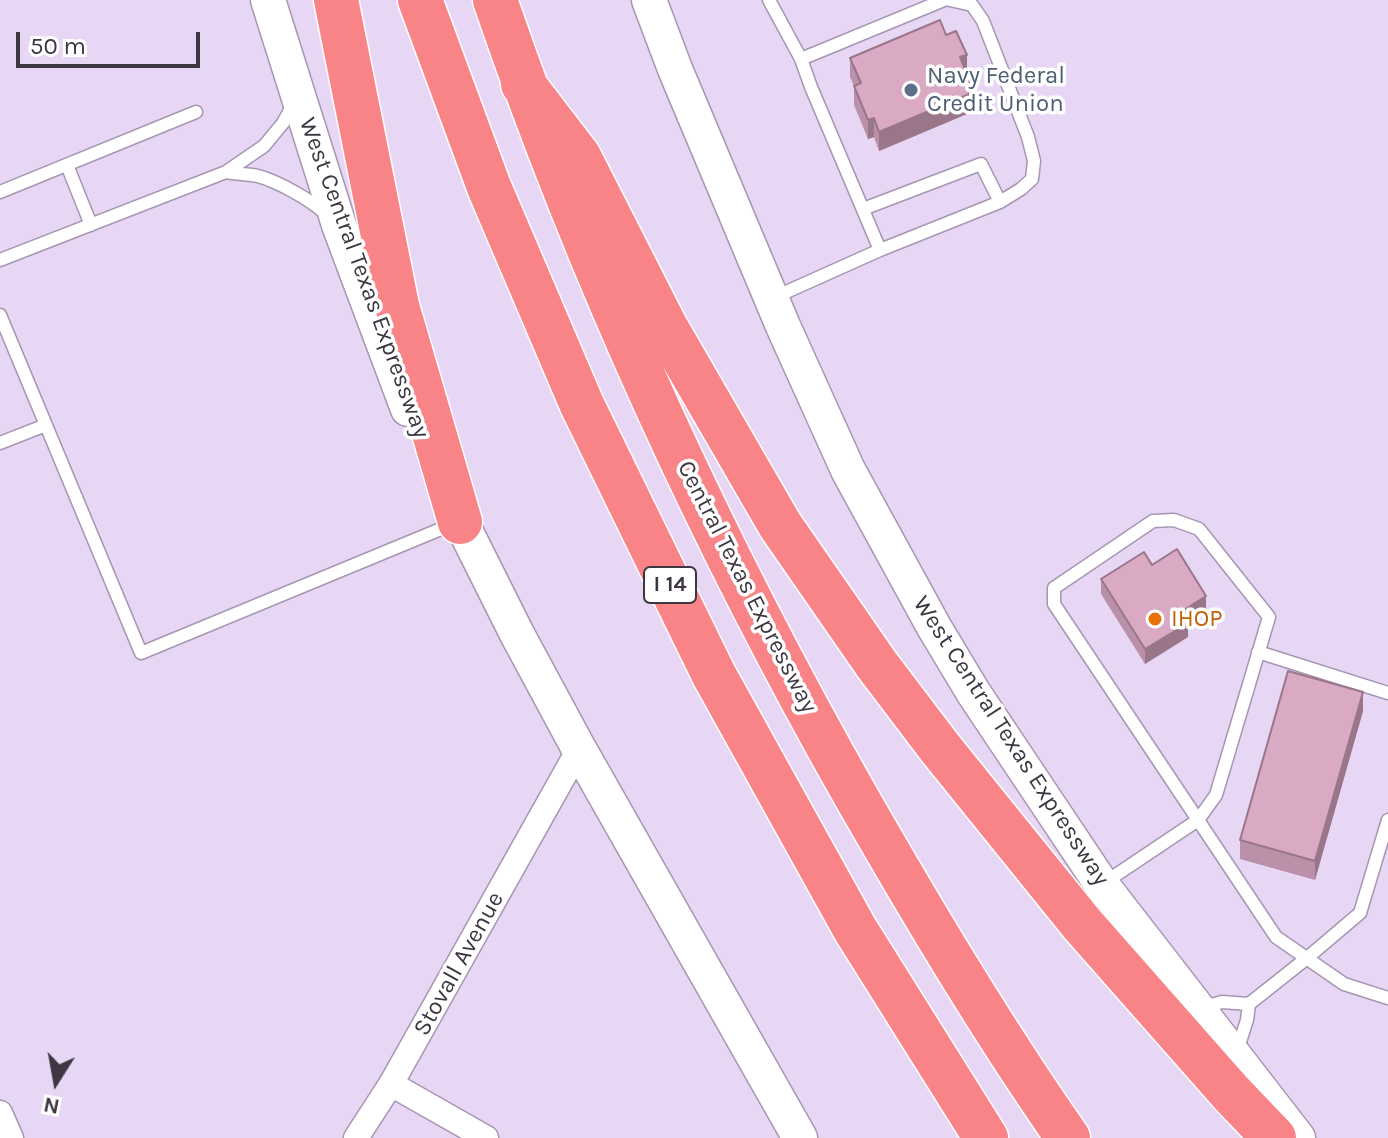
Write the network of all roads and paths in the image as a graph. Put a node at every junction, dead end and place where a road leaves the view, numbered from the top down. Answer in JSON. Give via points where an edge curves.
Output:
{"nodes":[{"id":1,"x":268,"y":0,"type":"edge"},
{"id":2,"x":336,"y":0,"type":"edge"},
{"id":3,"x":420,"y":0,"type":"edge"},
{"id":4,"x":495,"y":0,"type":"edge"},
{"id":5,"x":649,"y":0,"type":"edge"},
{"id":6,"x":769,"y":0,"type":"edge"},
{"id":7,"x":944,"y":0,"type":"edge"},
{"id":8,"x":950,"y":0,"type":"edge"},
{"id":9,"x":801,"y":59,"type":"junction"},
{"id":10,"x":523,"y":84,"type":"junction"},
{"id":11,"x":297,"y":97,"type":"junction"},
{"id":12,"x":196,"y":112,"type":"dead end"},
{"id":13,"x":67,"y":165,"type":"junction"},
{"id":14,"x":226,"y":172,"type":"junction"},
{"id":15,"x":0,"y":192,"type":"edge"},
{"id":16,"x":1000,"y":202,"type":"junction"},
{"id":17,"x":863,"y":209,"type":"junction"},
{"id":18,"x":91,"y":225,"type":"junction"},
{"id":19,"x":339,"y":225,"type":"junction"},
{"id":20,"x":880,"y":250,"type":"junction"},
{"id":21,"x":0,"y":260,"type":"edge"},
{"id":22,"x":771,"y":299,"type":"junction"},
{"id":23,"x":0,"y":315,"type":"edge"},
{"id":24,"x":46,"y":425,"type":"junction"},
{"id":25,"x":0,"y":443,"type":"edge"},
{"id":26,"x":460,"y":522,"type":"junction"},
{"id":27,"x":1258,"y":652,"type":"junction"},
{"id":28,"x":1388,"y":693,"type":"edge"},
{"id":29,"x":579,"y":749,"type":"junction"},
{"id":30,"x":1198,"y":820,"type":"junction"},
{"id":31,"x":1388,"y":820,"type":"edge"},
{"id":32,"x":1102,"y":885,"type":"junction"},
{"id":33,"x":1307,"y":958,"type":"junction"},
{"id":34,"x":1388,"y":998,"type":"edge"},
{"id":35,"x":1249,"y":1004,"type":"junction"},
{"id":36,"x":1198,"y":1009,"type":"junction"},
{"id":37,"x":1235,"y":1057,"type":"junction"},
{"id":38,"x":391,"y":1084,"type":"junction"},
{"id":39,"x":0,"y":1113,"type":"edge"},
{"id":40,"x":11,"y":1138,"type":"edge"},
{"id":41,"x":356,"y":1138,"type":"edge"},
{"id":42,"x":486,"y":1138,"type":"edge"},
{"id":43,"x":800,"y":1138,"type":"edge"},
{"id":44,"x":986,"y":1138,"type":"edge"},
{"id":45,"x":1068,"y":1138,"type":"edge"},
{"id":46,"x":1274,"y":1138,"type":"edge"},
{"id":47,"x":1298,"y":1138,"type":"edge"}],
"edges":[{"from":1,"to":11,"type":"main road","name":"West Central Texas Expressway"},
{"from":2,"to":26,"type":"highway","via":[[397,306]]},
{"from":3,"to":44,"type":"highway","number":"I 14","via":[[489,187],[576,390],[714,675],[855,929]]},
{"from":4,"to":10,"type":"highway","name":"Central Texas Expressway","number":"I 14"},
{"from":5,"to":22,"type":"main road","name":"West Central Texas Expressway"},
{"from":6,"to":9,"type":"lane"},
{"from":7,"to":9,"type":"lane"},
{"from":8,"to":16,"type":"lane","via":[[972,5],[983,21],[1034,161],[1032,179]]},
{"from":9,"to":17,"type":"lane"},
{"from":10,"to":45,"type":"highway","name":"Central Texas Expressway","number":"I 14","via":[[623,331],[754,610],[916,901]]},
{"from":10,"to":46,"type":"highway","via":[[579,157],[665,326],[780,525],[877,665],[1082,924]]},
{"from":11,"to":14,"type":"lane","via":[[264,146]]},
{"from":11,"to":19,"type":"main road","name":"West Central Texas Expressway"},
{"from":12,"to":13,"type":"lane"},
{"from":13,"to":15,"type":"lane"},
{"from":13,"to":18,"type":"lane"},
{"from":14,"to":18,"type":"lane"},
{"from":14,"to":19,"type":"lane","via":[[260,177],[292,192]]},
{"from":16,"to":17,"type":"lane","via":[[981,164]]},
{"from":16,"to":20,"type":"lane"},
{"from":17,"to":20,"type":"lane"},
{"from":18,"to":21,"type":"lane"},
{"from":19,"to":26,"type":"main road","name":"West Central Texas Expressway","via":[[404,399]]},
{"from":20,"to":22,"type":"lane"},
{"from":22,"to":32,"type":"main road","name":"West Central Texas Expressway","via":[[848,470],[934,627]]},
{"from":23,"to":24,"type":"lane"},
{"from":24,"to":25,"type":"lane"},
{"from":24,"to":26,"type":"lane","via":[[141,653]]},
{"from":26,"to":29,"type":"main road","name":"West Central Texas Expressway"},
{"from":27,"to":28,"type":"lane"},
{"from":27,"to":30,"type":"lane","via":[[1216,795]]},
{"from":27,"to":30,"type":"lane","via":[[1269,617],[1199,529],[1174,520],[1153,521],[1054,588],[1054,604]]},
{"from":29,"to":38,"type":"street","name":"Stovall Avenue"},
{"from":29,"to":43,"type":"main road","name":"West Central Texas Expressway"},
{"from":30,"to":32,"type":"lane"},
{"from":30,"to":33,"type":"lane","via":[[1276,937]]},
{"from":31,"to":33,"type":"lane","via":[[1360,913]]},
{"from":32,"to":36,"type":"main road","name":"West Central Texas Expressway"},
{"from":33,"to":34,"type":"lane","via":[[1344,984]]},
{"from":33,"to":35,"type":"lane"},
{"from":35,"to":36,"type":"lane","via":[[1222,1002]]},
{"from":35,"to":37,"type":"lane"},
{"from":36,"to":37,"type":"main road","name":"West Central Texas Expressway"},
{"from":37,"to":47,"type":"main road","name":"West Central Texas Expressway"},
{"from":38,"to":41,"type":"street","name":"Stovall Avenue"},
{"from":38,"to":42,"type":"street"},
{"from":39,"to":40,"type":"street"}]}
